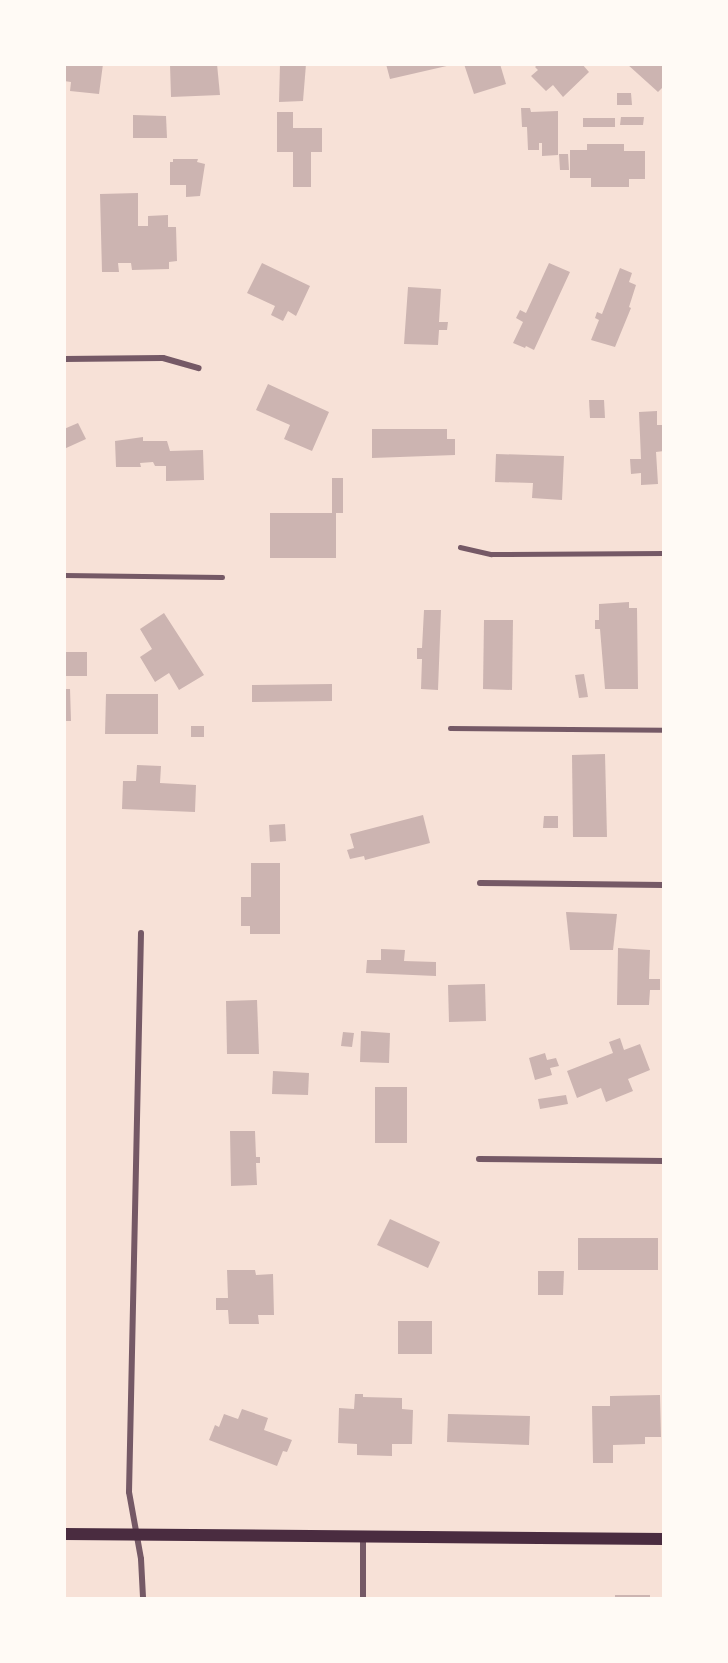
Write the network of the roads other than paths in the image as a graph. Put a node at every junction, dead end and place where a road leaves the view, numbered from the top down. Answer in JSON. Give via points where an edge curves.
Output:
{"nodes":[{"id":1,"x":64,"y":359,"type":"edge"},
{"id":2,"x":199,"y":368,"type":"dead end"},
{"id":3,"x":460,"y":547,"type":"dead end"},
{"id":4,"x":663,"y":553,"type":"edge"},
{"id":5,"x":64,"y":575,"type":"edge"},
{"id":6,"x":222,"y":577,"type":"dead end"},
{"id":7,"x":450,"y":728,"type":"dead end"},
{"id":8,"x":663,"y":730,"type":"edge"},
{"id":9,"x":480,"y":883,"type":"dead end"},
{"id":10,"x":663,"y":885,"type":"edge"},
{"id":11,"x":141,"y":933,"type":"dead end"},
{"id":12,"x":479,"y":1159,"type":"dead end"},
{"id":13,"x":663,"y":1161,"type":"edge"},
{"id":14,"x":64,"y":1534,"type":"edge"},
{"id":15,"x":138,"y":1534,"type":"junction"},
{"id":16,"x":363,"y":1535,"type":"junction"},
{"id":17,"x":663,"y":1539,"type":"edge"},
{"id":18,"x":143,"y":1599,"type":"edge"},
{"id":19,"x":363,"y":1599,"type":"edge"}],
"edges":[{"from":1,"to":2,"type":"street","via":[[163,358]]},
{"from":3,"to":4,"type":"lane","via":[[491,554]]},
{"from":5,"to":6,"type":"lane"},
{"from":7,"to":8,"type":"lane"},
{"from":9,"to":10,"type":"street"},
{"from":11,"to":15,"type":"street","via":[[129,1492]]},
{"from":12,"to":13,"type":"street"},
{"from":14,"to":15,"type":"main road"},
{"from":15,"to":16,"type":"main road"},
{"from":15,"to":18,"type":"street"},
{"from":16,"to":17,"type":"main road"},
{"from":16,"to":19,"type":"street"}]}
